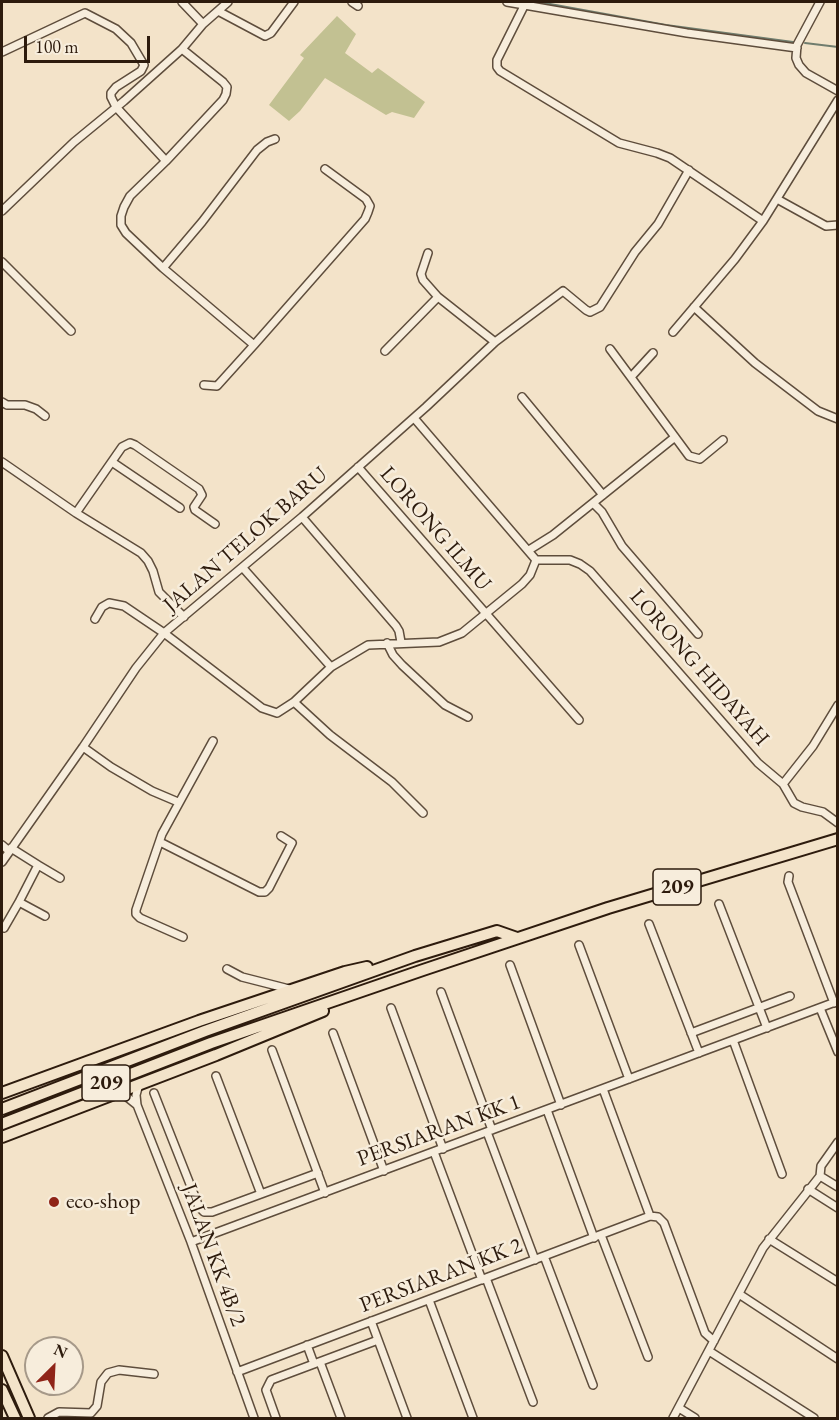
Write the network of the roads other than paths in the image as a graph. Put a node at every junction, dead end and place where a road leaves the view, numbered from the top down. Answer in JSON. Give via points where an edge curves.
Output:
{"nodes":[{"id":1,"x":182,"y":2,"type":"edge"},
{"id":2,"x":228,"y":2,"type":"edge"},
{"id":3,"x":294,"y":2,"type":"edge"},
{"id":4,"x":507,"y":2,"type":"edge"},
{"id":5,"x":820,"y":2,"type":"edge"},
{"id":6,"x":525,"y":4,"type":"edge"},
{"id":7,"x":218,"y":11,"type":"junction"},
{"id":8,"x":203,"y":24,"type":"junction"},
{"id":9,"x":797,"y":48,"type":"junction"},
{"id":10,"x":182,"y":50,"type":"junction"},
{"id":11,"x":2,"y":52,"type":"edge"},
{"id":12,"x":837,"y":91,"type":"edge"},
{"id":13,"x":837,"y":100,"type":"edge"},
{"id":14,"x":117,"y":107,"type":"junction"},
{"id":15,"x":275,"y":139,"type":"dead end"},
{"id":16,"x":166,"y":161,"type":"junction"},
{"id":17,"x":325,"y":169,"type":"dead end"},
{"id":18,"x":690,"y":170,"type":"junction"},
{"id":19,"x":777,"y":199,"type":"junction"},
{"id":20,"x":2,"y":211,"type":"edge"},
{"id":21,"x":763,"y":221,"type":"junction"},
{"id":22,"x":837,"y":225,"type":"edge"},
{"id":23,"x":428,"y":253,"type":"dead end"},
{"id":24,"x":2,"y":262,"type":"edge"},
{"id":25,"x":163,"y":268,"type":"junction"},
{"id":26,"x":438,"y":297,"type":"junction"},
{"id":27,"x":694,"y":307,"type":"junction"},
{"id":28,"x":70,"y":331,"type":"dead end"},
{"id":29,"x":673,"y":332,"type":"dead end"},
{"id":30,"x":495,"y":342,"type":"junction"},
{"id":31,"x":254,"y":345,"type":"junction"},
{"id":32,"x":610,"y":349,"type":"dead end"},
{"id":33,"x":385,"y":351,"type":"dead end"},
{"id":34,"x":653,"y":353,"type":"dead end"},
{"id":35,"x":631,"y":377,"type":"junction"},
{"id":36,"x":204,"y":384,"type":"dead end"},
{"id":37,"x":522,"y":398,"type":"dead end"},
{"id":38,"x":2,"y":402,"type":"edge"},
{"id":39,"x":45,"y":416,"type":"dead end"},
{"id":40,"x":414,"y":418,"type":"junction"},
{"id":41,"x":837,"y":419,"type":"edge"},
{"id":42,"x":675,"y":437,"type":"junction"},
{"id":43,"x":723,"y":440,"type":"dead end"},
{"id":44,"x":2,"y":462,"type":"edge"},
{"id":45,"x":112,"y":462,"type":"junction"},
{"id":46,"x":358,"y":467,"type":"junction"},
{"id":47,"x":603,"y":495,"type":"junction"},
{"id":48,"x":593,"y":503,"type":"junction"},
{"id":49,"x":180,"y":508,"type":"dead end"},
{"id":50,"x":76,"y":513,"type":"junction"},
{"id":51,"x":302,"y":517,"type":"junction"},
{"id":52,"x":215,"y":524,"type":"dead end"},
{"id":53,"x":529,"y":549,"type":"junction"},
{"id":54,"x":536,"y":560,"type":"junction"},
{"id":55,"x":243,"y":568,"type":"junction"},
{"id":56,"x":484,"y":614,"type":"junction"},
{"id":57,"x":184,"y":617,"type":"junction"},
{"id":58,"x":95,"y":619,"type":"dead end"},
{"id":59,"x":164,"y":633,"type":"junction"},
{"id":60,"x":698,"y":634,"type":"dead end"},
{"id":61,"x":402,"y":642,"type":"junction"},
{"id":62,"x":387,"y":643,"type":"junction"},
{"id":63,"x":331,"y":668,"type":"junction"},
{"id":64,"x":294,"y":702,"type":"junction"},
{"id":65,"x":837,"y":705,"type":"edge"},
{"id":66,"x":468,"y":717,"type":"dead end"},
{"id":67,"x":579,"y":720,"type":"dead end"},
{"id":68,"x":213,"y":741,"type":"dead end"},
{"id":69,"x":83,"y":747,"type":"junction"},
{"id":70,"x":783,"y":784,"type":"junction"},
{"id":71,"x":178,"y":802,"type":"junction"},
{"id":72,"x":423,"y":813,"type":"dead end"},
{"id":73,"x":837,"y":822,"type":"edge"},
{"id":74,"x":280,"y":836,"type":"dead end"},
{"id":75,"x":837,"y":839,"type":"edge"},
{"id":76,"x":160,"y":842,"type":"junction"},
{"id":77,"x":2,"y":845,"type":"edge"},
{"id":78,"x":10,"y":850,"type":"junction"},
{"id":79,"x":2,"y":862,"type":"edge"},
{"id":80,"x":38,"y":865,"type":"junction"},
{"id":81,"x":789,"y":876,"type":"dead end"},
{"id":82,"x":60,"y":879,"type":"dead end"},
{"id":83,"x":19,"y":902,"type":"junction"},
{"id":84,"x":719,"y":904,"type":"dead end"},
{"id":85,"x":45,"y":916,"type":"dead end"},
{"id":86,"x":649,"y":924,"type":"dead end"},
{"id":87,"x":4,"y":928,"type":"dead end"},
{"id":88,"x":183,"y":937,"type":"dead end"},
{"id":89,"x":517,"y":938,"type":"junction"},
{"id":90,"x":579,"y":945,"type":"dead end"},
{"id":91,"x":415,"y":956,"type":"junction"},
{"id":92,"x":510,"y":965,"type":"dead end"},
{"id":93,"x":226,"y":969,"type":"dead end"},
{"id":94,"x":423,"y":970,"type":"junction"},
{"id":95,"x":292,"y":990,"type":"junction"},
{"id":96,"x":441,"y":992,"type":"dead end"},
{"id":97,"x":790,"y":996,"type":"dead end"},
{"id":98,"x":836,"y":1002,"type":"edge"},
{"id":99,"x":391,"y":1008,"type":"dead end"},
{"id":100,"x":759,"y":1008,"type":"junction"},
{"id":101,"x":820,"y":1008,"type":"junction"},
{"id":102,"x":767,"y":1028,"type":"junction"},
{"id":103,"x":333,"y":1033,"type":"dead end"},
{"id":104,"x":691,"y":1033,"type":"junction"},
{"id":105,"x":733,"y":1040,"type":"junction"},
{"id":106,"x":272,"y":1050,"type":"dead end"},
{"id":107,"x":837,"y":1052,"type":"edge"},
{"id":108,"x":699,"y":1053,"type":"junction"},
{"id":109,"x":216,"y":1076,"type":"dead end"},
{"id":110,"x":629,"y":1079,"type":"junction"},
{"id":111,"x":139,"y":1084,"type":"junction"},
{"id":112,"x":603,"y":1089,"type":"junction"},
{"id":113,"x":116,"y":1093,"type":"junction"},
{"id":114,"x":154,"y":1093,"type":"dead end"},
{"id":115,"x":2,"y":1094,"type":"edge"},
{"id":116,"x":137,"y":1105,"type":"junction"},
{"id":117,"x":561,"y":1105,"type":"junction"},
{"id":118,"x":2,"y":1109,"type":"edge"},
{"id":119,"x":547,"y":1110,"type":"junction"},
{"id":120,"x":2,"y":1124,"type":"edge"},
{"id":121,"x":489,"y":1131,"type":"junction"},
{"id":122,"x":2,"y":1137,"type":"edge"},
{"id":123,"x":837,"y":1142,"type":"edge"},
{"id":124,"x":443,"y":1149,"type":"junction"},
{"id":125,"x":434,"y":1152,"type":"junction"},
{"id":126,"x":384,"y":1171,"type":"junction"},
{"id":127,"x":318,"y":1173,"type":"junction"},
{"id":128,"x":782,"y":1174,"type":"dead end"},
{"id":129,"x":820,"y":1176,"type":"junction"},
{"id":130,"x":837,"y":1187,"type":"edge"},
{"id":131,"x":808,"y":1190,"type":"junction"},
{"id":132,"x":325,"y":1192,"type":"junction"},
{"id":133,"x":261,"y":1194,"type":"junction"},
{"id":134,"x":837,"y":1208,"type":"edge"},
{"id":135,"x":654,"y":1217,"type":"junction"},
{"id":136,"x":598,"y":1236,"type":"junction"},
{"id":137,"x":769,"y":1239,"type":"junction"},
{"id":138,"x":191,"y":1242,"type":"junction"},
{"id":139,"x":544,"y":1256,"type":"junction"},
{"id":140,"x":535,"y":1260,"type":"junction"},
{"id":141,"x":484,"y":1279,"type":"junction"},
{"id":142,"x":837,"y":1282,"type":"edge"},
{"id":143,"x":739,"y":1294,"type":"junction"},
{"id":144,"x":429,"y":1300,"type":"junction"},
{"id":145,"x":371,"y":1322,"type":"junction"},
{"id":146,"x":378,"y":1340,"type":"junction"},
{"id":147,"x":714,"y":1341,"type":"junction"},
{"id":148,"x":307,"y":1345,"type":"junction"},
{"id":149,"x":709,"y":1352,"type":"junction"},
{"id":150,"x":2,"y":1356,"type":"edge"},
{"id":151,"x":648,"y":1358,"type":"dead end"},
{"id":152,"x":837,"y":1359,"type":"edge"},
{"id":153,"x":317,"y":1363,"type":"junction"},
{"id":154,"x":237,"y":1372,"type":"junction"},
{"id":155,"x":154,"y":1374,"type":"dead end"},
{"id":156,"x":593,"y":1384,"type":"dead end"},
{"id":157,"x":2,"y":1390,"type":"edge"},
{"id":158,"x":533,"y":1402,"type":"dead end"},
{"id":159,"x":679,"y":1408,"type":"junction"},
{"id":160,"x":15,"y":1419,"type":"edge"},
{"id":161,"x":29,"y":1419,"type":"edge"},
{"id":162,"x":48,"y":1419,"type":"edge"},
{"id":163,"x":254,"y":1419,"type":"edge"},
{"id":164,"x":276,"y":1419,"type":"edge"},
{"id":165,"x":341,"y":1419,"type":"edge"},
{"id":166,"x":407,"y":1419,"type":"edge"},
{"id":167,"x":473,"y":1419,"type":"edge"},
{"id":168,"x":673,"y":1419,"type":"edge"},
{"id":169,"x":694,"y":1419,"type":"edge"},
{"id":170,"x":814,"y":1419,"type":"edge"}],
"edges":[{"from":1,"to":8,"type":"street"},
{"from":2,"to":7,"type":"street"},
{"from":3,"to":7,"type":"street","via":[[265,36]]},
{"from":4,"to":6,"type":"street"},
{"from":5,"to":9,"type":"street"},
{"from":6,"to":9,"type":"street"},
{"from":6,"to":18,"type":"street","via":[[497,60],[500,71],[619,143],[657,153]]},
{"from":7,"to":8,"type":"street"},
{"from":8,"to":10,"type":"street"},
{"from":9,"to":12,"type":"street","via":[[796,58],[806,73]]},
{"from":10,"to":14,"type":"street"},
{"from":10,"to":16,"type":"street","via":[[224,82],[226,94]]},
{"from":11,"to":14,"type":"street","via":[[89,13],[124,35],[144,65],[113,90],[111,97]]},
{"from":13,"to":19,"type":"street"},
{"from":14,"to":16,"type":"street"},
{"from":14,"to":20,"type":"street"},
{"from":15,"to":25,"type":"street","via":[[258,150]]},
{"from":16,"to":25,"type":"street","via":[[130,196],[121,216],[126,233]]},
{"from":17,"to":31,"type":"street","via":[[366,200],[368,212]]},
{"from":18,"to":21,"type":"street"},
{"from":18,"to":30,"type":"street","name":"JALAN TELOK BARU","via":[[600,307],[590,312],[563,291]]},
{"from":19,"to":21,"type":"street"},
{"from":19,"to":22,"type":"street","via":[[826,226]]},
{"from":21,"to":27,"type":"street"},
{"from":23,"to":26,"type":"street","via":[[421,274]]},
{"from":24,"to":28,"type":"street"},
{"from":25,"to":31,"type":"street"},
{"from":26,"to":30,"type":"street"},
{"from":26,"to":33,"type":"street"},
{"from":27,"to":29,"type":"street"},
{"from":27,"to":41,"type":"street","via":[[754,363],[818,411]]},
{"from":30,"to":40,"type":"street","name":"JALAN TELOK BARU"},
{"from":31,"to":36,"type":"street","via":[[217,386]]},
{"from":32,"to":35,"type":"street"},
{"from":34,"to":35,"type":"street"},
{"from":35,"to":42,"type":"street"},
{"from":37,"to":47,"type":"street"},
{"from":38,"to":39,"type":"street","via":[[25,405]]},
{"from":40,"to":46,"type":"street","name":"JALAN TELOK BARU"},
{"from":40,"to":53,"type":"street"},
{"from":42,"to":43,"type":"street","via":[[694,459],[706,456]]},
{"from":42,"to":47,"type":"street"},
{"from":44,"to":50,"type":"street"},
{"from":45,"to":49,"type":"street"},
{"from":45,"to":50,"type":"street"},
{"from":45,"to":52,"type":"street","via":[[125,444],[135,445],[200,489],[202,495],[195,510]]},
{"from":46,"to":51,"type":"street","name":"JALAN TELOK BARU"},
{"from":46,"to":56,"type":"street","name":"LORONG ILMU"},
{"from":47,"to":48,"type":"street"},
{"from":48,"to":53,"type":"street","via":[[545,542]]},
{"from":48,"to":60,"type":"street","via":[[622,546]]},
{"from":50,"to":57,"type":"street","via":[[141,553],[153,571],[159,592]]},
{"from":51,"to":55,"type":"street","name":"JALAN TELOK BARU"},
{"from":51,"to":61,"type":"street","via":[[396,626]]},
{"from":53,"to":54,"type":"street"},
{"from":54,"to":56,"type":"street","via":[[522,584]]},
{"from":54,"to":70,"type":"street","name":"LORONG HIDAYAH","via":[[570,560],[590,571],[758,763]]},
{"from":55,"to":57,"type":"street","name":"JALAN TELOK BARU"},
{"from":55,"to":63,"type":"street"},
{"from":56,"to":61,"type":"street","via":[[451,639]]},
{"from":56,"to":67,"type":"street","name":"LORONG ILMU"},
{"from":57,"to":59,"type":"street","name":"JALAN TELOK BARU"},
{"from":58,"to":59,"type":"street","via":[[102,607],[116,603]]},
{"from":59,"to":64,"type":"street","via":[[270,712],[277,713]]},
{"from":59,"to":69,"type":"street","name":"JALAN TELOK BARU"},
{"from":61,"to":62,"type":"street"},
{"from":62,"to":63,"type":"street","via":[[368,645]]},
{"from":62,"to":66,"type":"street","via":[[402,665],[445,705]]},
{"from":63,"to":64,"type":"street"},
{"from":64,"to":72,"type":"street","via":[[392,782]]},
{"from":65,"to":70,"type":"street","via":[[813,746]]},
{"from":68,"to":71,"type":"street"},
{"from":69,"to":71,"type":"street","via":[[152,791]]},
{"from":69,"to":78,"type":"street","name":"JALAN TELOK BARU"},
{"from":70,"to":73,"type":"street","name":"LORONG HIDAYAH","via":[[794,802],[823,812]]},
{"from":71,"to":76,"type":"street"},
{"from":74,"to":76,"type":"street","via":[[292,843],[265,892]]},
{"from":75,"to":89,"type":"main road","number":"209"},
{"from":76,"to":88,"type":"street","via":[[136,914]]},
{"from":77,"to":78,"type":"street"},
{"from":78,"to":79,"type":"street","name":"JALAN TELOK BARU"},
{"from":78,"to":80,"type":"street"},
{"from":80,"to":82,"type":"street"},
{"from":80,"to":83,"type":"street"},
{"from":81,"to":98,"type":"street","via":[[788,882]]},
{"from":83,"to":85,"type":"street"},
{"from":83,"to":87,"type":"street"},
{"from":84,"to":100,"type":"street"},
{"from":86,"to":104,"type":"street"},
{"from":89,"to":91,"type":"main road","number":"209","via":[[497,931]]},
{"from":89,"to":94,"type":"main road","number":"209"},
{"from":90,"to":110,"type":"street"},
{"from":91,"to":95,"type":"main road","via":[[345,972]]},
{"from":91,"to":118,"type":"main road","number":"209"},
{"from":92,"to":117,"type":"street"},
{"from":93,"to":95,"type":"street"},
{"from":94,"to":111,"type":"main road"},
{"from":94,"to":120,"type":"main road","number":"209","via":[[211,1043]]},
{"from":95,"to":115,"type":"main road","via":[[199,1020]]},
{"from":96,"to":121,"type":"street"},
{"from":97,"to":100,"type":"street"},
{"from":98,"to":101,"type":"street","name":"PERSIARAN KK 1"},
{"from":99,"to":124,"type":"street"},
{"from":100,"to":102,"type":"street"},
{"from":100,"to":104,"type":"street"},
{"from":101,"to":102,"type":"street","name":"PERSIARAN KK 1"},
{"from":101,"to":107,"type":"street"},
{"from":102,"to":105,"type":"street","name":"PERSIARAN KK 1"},
{"from":103,"to":126,"type":"street"},
{"from":104,"to":108,"type":"street"},
{"from":105,"to":108,"type":"street","name":"PERSIARAN KK 1"},
{"from":105,"to":128,"type":"street"},
{"from":106,"to":127,"type":"street"},
{"from":108,"to":110,"type":"street","name":"PERSIARAN KK 1"},
{"from":109,"to":133,"type":"street"},
{"from":110,"to":112,"type":"street","name":"PERSIARAN KK 1"},
{"from":111,"to":113,"type":"main road"},
{"from":111,"to":116,"type":"street","name":"JALAN KK 4B/2"},
{"from":112,"to":117,"type":"street","name":"PERSIARAN KK 1"},
{"from":112,"to":135,"type":"street"},
{"from":113,"to":116,"type":"street"},
{"from":113,"to":122,"type":"main road"},
{"from":114,"to":133,"type":"street","via":[[204,1212]]},
{"from":116,"to":138,"type":"street","name":"JALAN KK 4B/2"},
{"from":117,"to":119,"type":"street","name":"PERSIARAN KK 1"},
{"from":119,"to":121,"type":"street","name":"PERSIARAN KK 1"},
{"from":119,"to":136,"type":"street"},
{"from":121,"to":124,"type":"street","name":"PERSIARAN KK 1"},
{"from":121,"to":140,"type":"street"},
{"from":123,"to":129,"type":"street","via":[[820,1166]]},
{"from":124,"to":125,"type":"street","name":"PERSIARAN KK 1"},
{"from":125,"to":126,"type":"street","name":"PERSIARAN KK 1"},
{"from":125,"to":141,"type":"street"},
{"from":126,"to":132,"type":"street","name":"PERSIARAN KK 1"},
{"from":127,"to":132,"type":"street"},
{"from":127,"to":133,"type":"street"},
{"from":129,"to":130,"type":"street"},
{"from":129,"to":131,"type":"street"},
{"from":131,"to":134,"type":"street"},
{"from":131,"to":137,"type":"street"},
{"from":132,"to":138,"type":"street","name":"PERSIARAN KK 1"},
{"from":135,"to":136,"type":"street","name":"PERSIARAN KK 2"},
{"from":135,"to":147,"type":"street","via":[[664,1222],[705,1334]]},
{"from":136,"to":139,"type":"street","name":"PERSIARAN KK 2"},
{"from":136,"to":151,"type":"street"},
{"from":137,"to":142,"type":"street"},
{"from":137,"to":143,"type":"street"},
{"from":138,"to":154,"type":"street","name":"JALAN KK 4B/2"},
{"from":139,"to":140,"type":"street","name":"PERSIARAN KK 2"},
{"from":139,"to":156,"type":"street"},
{"from":140,"to":141,"type":"street","name":"PERSIARAN KK 2"},
{"from":141,"to":144,"type":"street","name":"PERSIARAN KK 2"},
{"from":141,"to":158,"type":"street"},
{"from":143,"to":147,"type":"street"},
{"from":143,"to":152,"type":"street"},
{"from":144,"to":145,"type":"street","name":"PERSIARAN KK 2"},
{"from":144,"to":167,"type":"street"},
{"from":145,"to":146,"type":"street"},
{"from":145,"to":148,"type":"street","name":"PERSIARAN KK 2"},
{"from":146,"to":153,"type":"street"},
{"from":146,"to":166,"type":"street"},
{"from":147,"to":149,"type":"street"},
{"from":148,"to":153,"type":"street"},
{"from":148,"to":154,"type":"street","name":"PERSIARAN KK 2"},
{"from":149,"to":159,"type":"street"},
{"from":149,"to":170,"type":"street"},
{"from":150,"to":161,"type":"main road"},
{"from":153,"to":164,"type":"street","via":[[271,1380],[266,1386]]},
{"from":153,"to":165,"type":"street"},
{"from":154,"to":163,"type":"street","name":"JALAN KK 4B/2"},
{"from":155,"to":162,"type":"street","via":[[119,1370],[108,1373],[101,1382],[97,1407],[91,1413],[59,1412]]},
{"from":157,"to":160,"type":"main road"},
{"from":159,"to":168,"type":"street"},
{"from":159,"to":169,"type":"street"}]}
